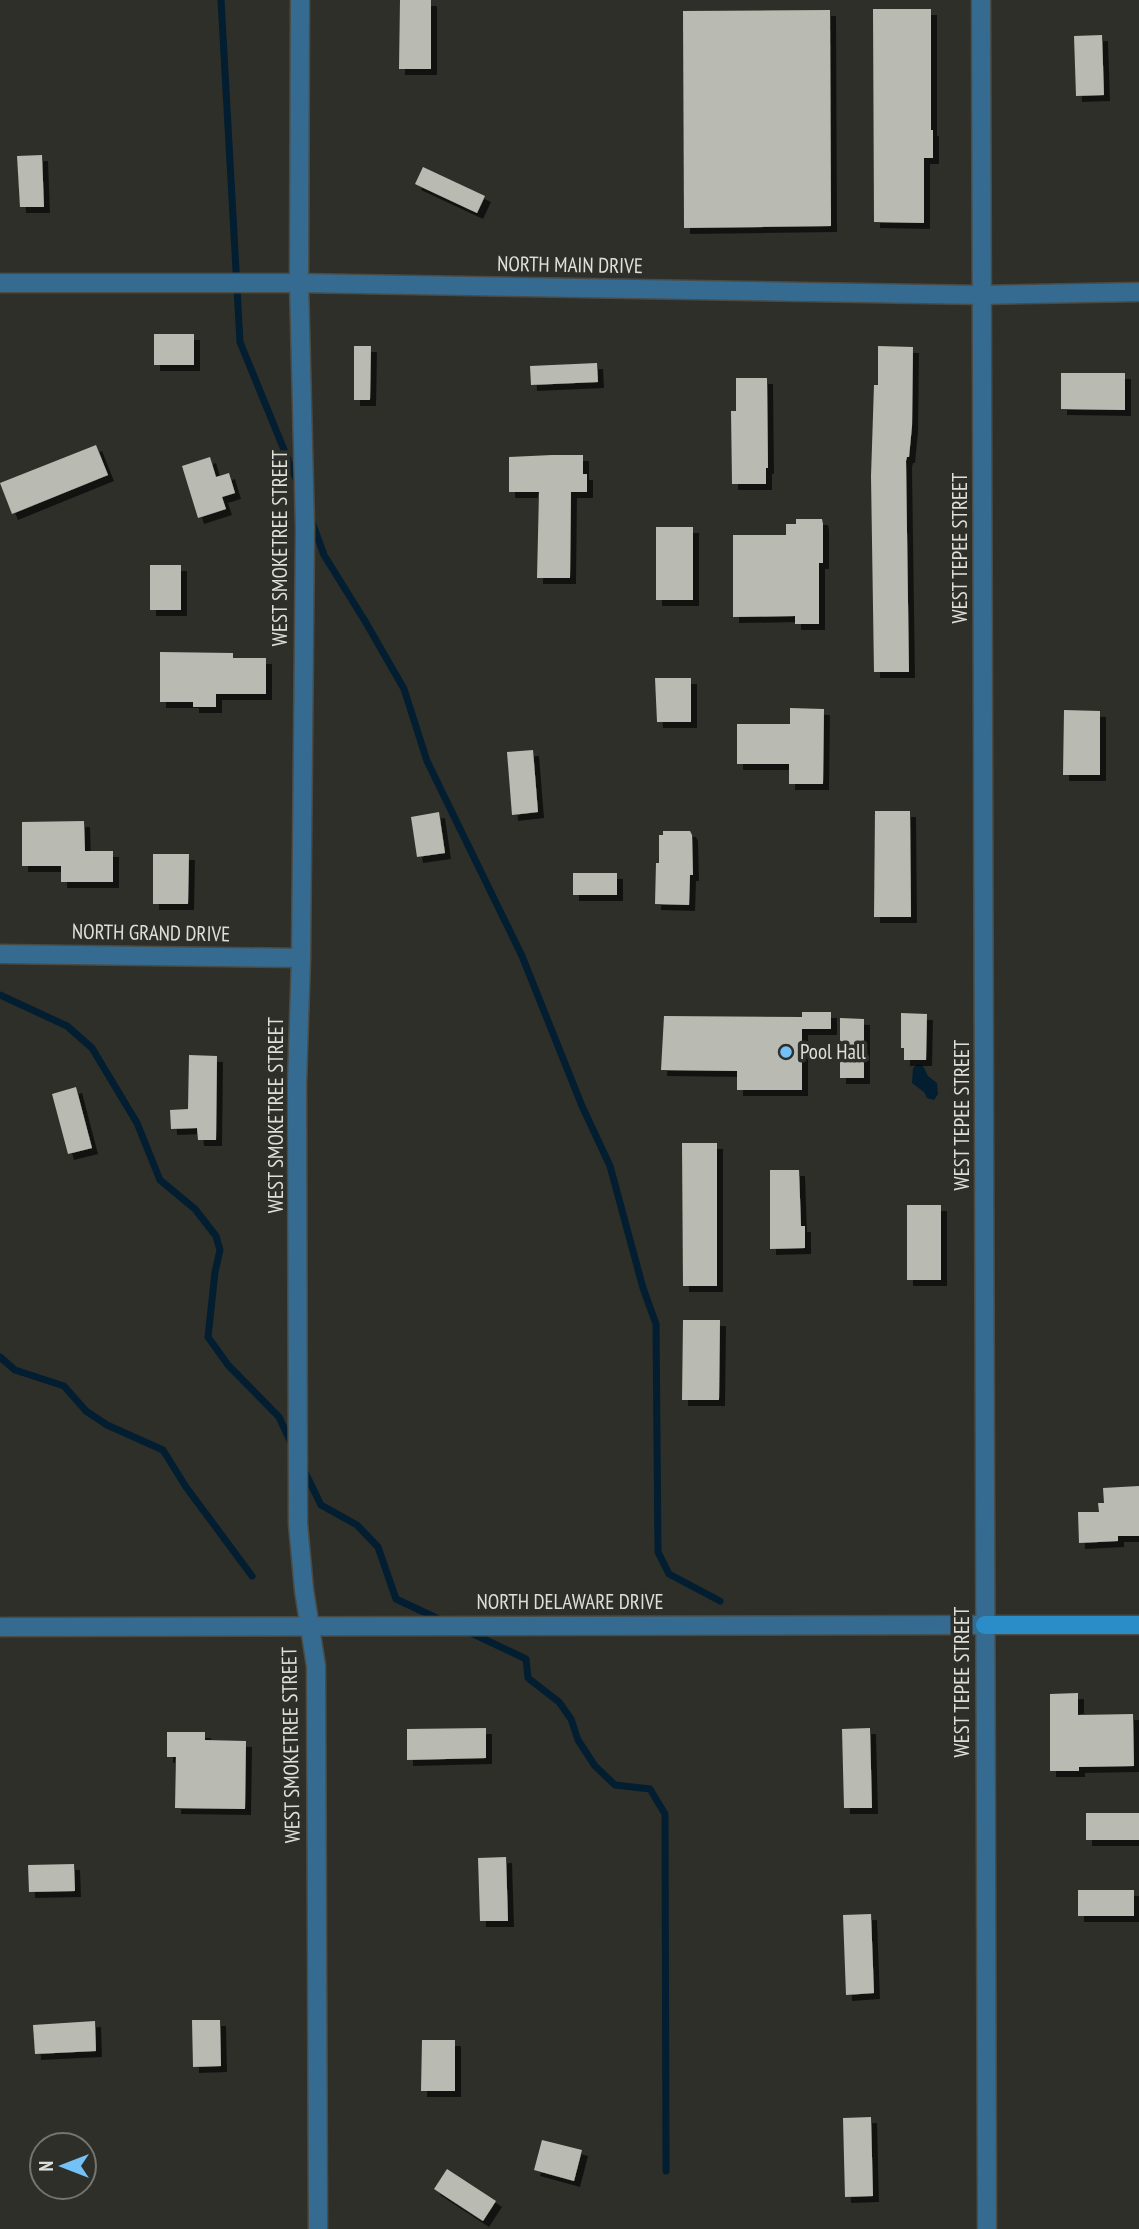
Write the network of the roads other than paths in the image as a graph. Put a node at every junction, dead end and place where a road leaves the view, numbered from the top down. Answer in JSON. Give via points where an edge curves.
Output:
{"nodes":[{"id":1,"x":300,"y":0,"type":"edge"},
{"id":2,"x":981,"y":0,"type":"edge"},
{"id":3,"x":299,"y":283,"type":"junction"},
{"id":4,"x":0,"y":284,"type":"edge"},
{"id":5,"x":1139,"y":292,"type":"edge"},
{"id":6,"x":982,"y":295,"type":"junction"},
{"id":7,"x":0,"y":954,"type":"edge"},
{"id":8,"x":301,"y":958,"type":"junction"},
{"id":9,"x":310,"y":1625,"type":"junction"},
{"id":10,"x":985,"y":1625,"type":"junction"},
{"id":11,"x":1139,"y":1625,"type":"edge"},
{"id":12,"x":0,"y":1628,"type":"edge"},
{"id":13,"x":318,"y":2229,"type":"edge"},
{"id":14,"x":987,"y":2229,"type":"edge"}],
"edges":[{"from":1,"to":3,"type":"street","name":"WEST SMOKETREE STREET"},
{"from":2,"to":6,"type":"street","name":"WEST TEPEE STREET"},
{"from":3,"to":4,"type":"street","name":"NORTH MAIN DRIVE"},
{"from":3,"to":6,"type":"street","name":"NORTH MAIN DRIVE"},
{"from":3,"to":8,"type":"street","name":"WEST SMOKETREE STREET","via":[[305,528]]},
{"from":5,"to":6,"type":"street","name":"NORTH MAIN DRIVE"},
{"from":6,"to":10,"type":"street","name":"WEST TEPEE STREET"},
{"from":7,"to":8,"type":"street","name":"NORTH GRAND DRIVE"},
{"from":8,"to":9,"type":"street","name":"WEST SMOKETREE STREET","via":[[297,1083],[299,1524]]},
{"from":9,"to":10,"type":"street","name":"NORTH DELAWARE DRIVE"},
{"from":9,"to":12,"type":"street","name":"NORTH DELAWARE DRIVE"},
{"from":9,"to":13,"type":"street","name":"WEST SMOKETREE STREET","via":[[316,1666]]},
{"from":10,"to":11,"type":"street","name":"NORTH DELAWARE DRIVE"},
{"from":10,"to":14,"type":"street","name":"WEST TEPEE STREET"}]}
